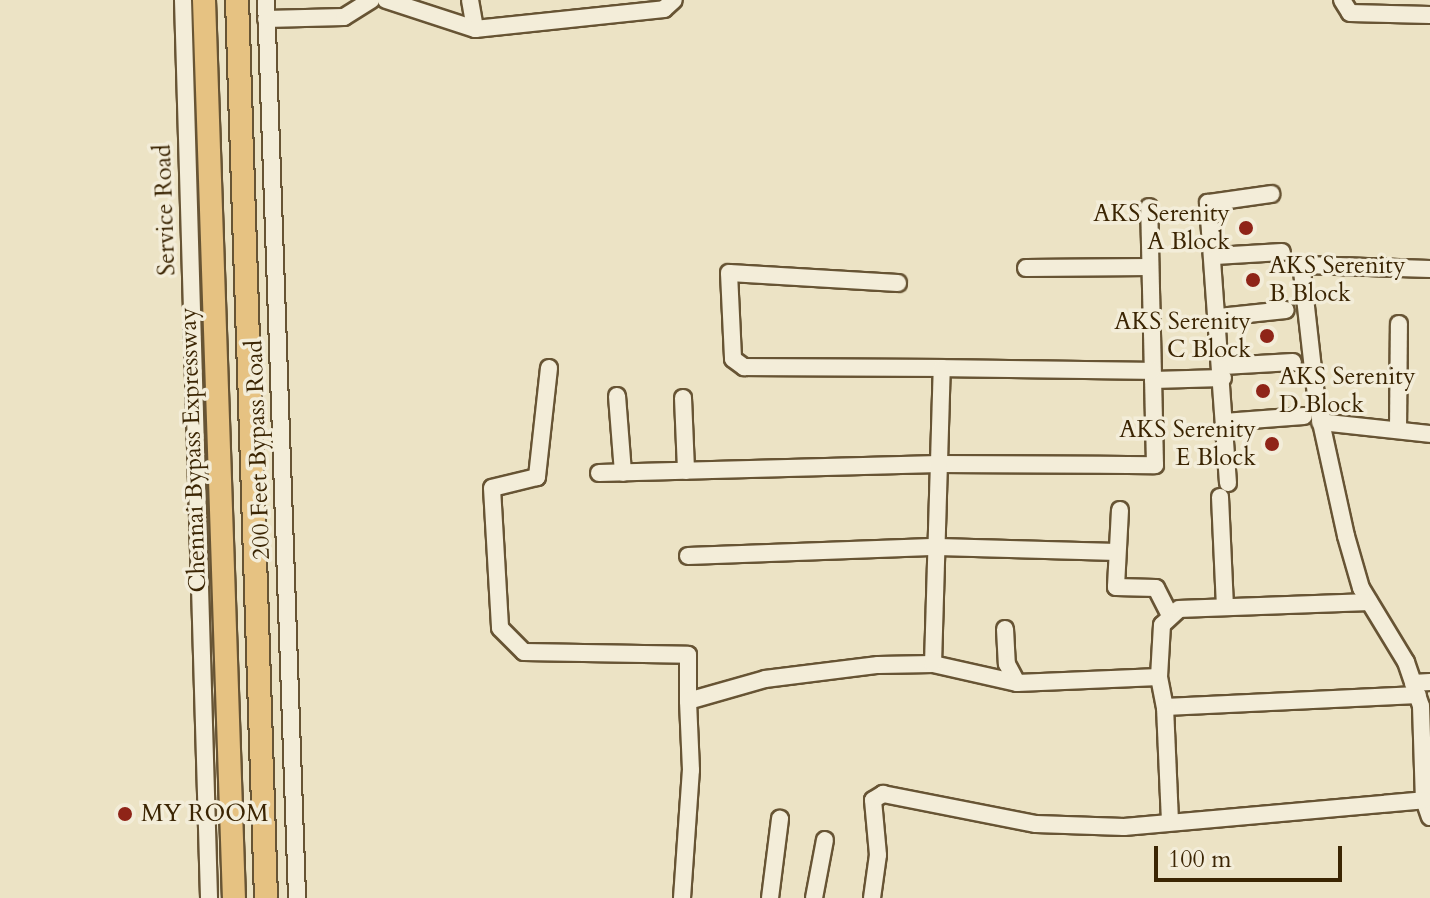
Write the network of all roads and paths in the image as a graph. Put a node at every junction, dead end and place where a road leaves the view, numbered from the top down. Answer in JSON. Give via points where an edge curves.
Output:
{"nodes":[{"id":1,"x":183,"y":0,"type":"edge"},
{"id":2,"x":204,"y":0,"type":"edge"},
{"id":3,"x":237,"y":0,"type":"edge"},
{"id":4,"x":266,"y":0,"type":"edge"},
{"id":5,"x":371,"y":0,"type":"edge"},
{"id":6,"x":386,"y":0,"type":"edge"},
{"id":7,"x":470,"y":0,"type":"edge"},
{"id":8,"x":674,"y":0,"type":"edge"},
{"id":9,"x":1342,"y":0,"type":"edge"},
{"id":10,"x":1430,"y":15,"type":"edge"},
{"id":11,"x":266,"y":19,"type":"junction"},
{"id":12,"x":475,"y":29,"type":"junction"},
{"id":13,"x":1271,"y":194,"type":"dead end"},
{"id":14,"x":1149,"y":207,"type":"dead end"},
{"id":15,"x":1282,"y":252,"type":"dead end"},
{"id":16,"x":1215,"y":256,"type":"junction"},
{"id":17,"x":1150,"y":267,"type":"junction"},
{"id":18,"x":1026,"y":268,"type":"dead end"},
{"id":19,"x":1430,"y":269,"type":"edge"},
{"id":20,"x":898,"y":283,"type":"dead end"},
{"id":21,"x":1286,"y":310,"type":"dead end"},
{"id":22,"x":1219,"y":317,"type":"junction"},
{"id":23,"x":1399,"y":324,"type":"dead end"},
{"id":24,"x":1293,"y":362,"type":"dead end"},
{"id":25,"x":549,"y":368,"type":"dead end"},
{"id":26,"x":942,"y":368,"type":"junction"},
{"id":27,"x":1223,"y":372,"type":"junction"},
{"id":28,"x":1152,"y":376,"type":"junction"},
{"id":29,"x":617,"y":396,"type":"dead end"},
{"id":30,"x":683,"y":398,"type":"dead end"},
{"id":31,"x":1304,"y":416,"type":"dead end"},
{"id":32,"x":1224,"y":422,"type":"junction"},
{"id":33,"x":1320,"y":422,"type":"junction"},
{"id":34,"x":1398,"y":430,"type":"junction"},
{"id":35,"x":1430,"y":434,"type":"edge"},
{"id":36,"x":939,"y":464,"type":"junction"},
{"id":37,"x":686,"y":471,"type":"junction"},
{"id":38,"x":599,"y":473,"type":"dead end"},
{"id":39,"x":623,"y":473,"type":"junction"},
{"id":40,"x":1120,"y":510,"type":"dead end"},
{"id":41,"x":938,"y":547,"type":"junction"},
{"id":42,"x":1117,"y":552,"type":"junction"},
{"id":43,"x":688,"y":556,"type":"dead end"},
{"id":44,"x":1369,"y":602,"type":"junction"},
{"id":45,"x":1225,"y":607,"type":"junction"},
{"id":46,"x":1169,"y":613,"type":"junction"},
{"id":47,"x":1005,"y":629,"type":"dead end"},
{"id":48,"x":933,"y":664,"type":"junction"},
{"id":49,"x":1159,"y":677,"type":"junction"},
{"id":50,"x":1017,"y":683,"type":"junction"},
{"id":51,"x":1420,"y":687,"type":"edge"},
{"id":52,"x":688,"y":701,"type":"junction"},
{"id":53,"x":1165,"y":707,"type":"junction"},
{"id":54,"x":1424,"y":800,"type":"junction"},
{"id":55,"x":1430,"y":817,"type":"edge"},
{"id":56,"x":780,"y":819,"type":"dead end"},
{"id":57,"x":1170,"y":820,"type":"junction"},
{"id":58,"x":825,"y":840,"type":"dead end"},
{"id":59,"x":209,"y":898,"type":"edge"},
{"id":60,"x":234,"y":898,"type":"edge"},
{"id":61,"x":266,"y":898,"type":"edge"},
{"id":62,"x":297,"y":898,"type":"edge"},
{"id":63,"x":682,"y":898,"type":"edge"},
{"id":64,"x":770,"y":898,"type":"edge"},
{"id":65,"x":814,"y":898,"type":"edge"},
{"id":66,"x":872,"y":898,"type":"edge"}],
"edges":[{"from":1,"to":59,"type":"street","name":"Service Road"},
{"from":2,"to":60,"type":"highway","name":"Chennai Bypass Expressway"},
{"from":3,"to":61,"type":"highway"},
{"from":4,"to":11,"type":"street","name":"200 Feet Bypass Road"},
{"from":5,"to":11,"type":"street","via":[[344,17]]},
{"from":6,"to":12,"type":"street"},
{"from":7,"to":12,"type":"street"},
{"from":8,"to":12,"type":"street","via":[[664,9]]},
{"from":9,"to":10,"type":"street","via":[[1350,13]]},
{"from":11,"to":62,"type":"street","name":"200 Feet Bypass Road"},
{"from":13,"to":16,"type":"street","via":[[1208,203]]},
{"from":14,"to":17,"type":"street"},
{"from":15,"to":16,"type":"street"},
{"from":16,"to":22,"type":"street"},
{"from":17,"to":18,"type":"street"},
{"from":17,"to":28,"type":"street"},
{"from":19,"to":33,"type":"street","via":[[1303,268]]},
{"from":20,"to":26,"type":"street","via":[[729,273],[733,359],[744,367]]},
{"from":21,"to":22,"type":"street"},
{"from":22,"to":27,"type":"street"},
{"from":23,"to":34,"type":"street"},
{"from":24,"to":27,"type":"street"},
{"from":25,"to":52,"type":"street","via":[[537,477],[492,488],[500,628],[524,652],[688,655]]},
{"from":26,"to":28,"type":"street"},
{"from":26,"to":36,"type":"street"},
{"from":27,"to":28,"type":"street"},
{"from":27,"to":32,"type":"street"},
{"from":28,"to":36,"type":"street","via":[[1155,465]]},
{"from":29,"to":39,"type":"street"},
{"from":30,"to":37,"type":"street"},
{"from":31,"to":32,"type":"street"},
{"from":32,"to":45,"type":"street"},
{"from":33,"to":34,"type":"street"},
{"from":33,"to":44,"type":"street","via":[[1346,536]]},
{"from":34,"to":35,"type":"street"},
{"from":36,"to":37,"type":"street"},
{"from":36,"to":41,"type":"street"},
{"from":37,"to":39,"type":"street"},
{"from":38,"to":39,"type":"street"},
{"from":40,"to":42,"type":"street"},
{"from":41,"to":42,"type":"street"},
{"from":41,"to":43,"type":"street"},
{"from":41,"to":48,"type":"street"},
{"from":42,"to":46,"type":"street","via":[[1116,587],[1156,588]]},
{"from":44,"to":45,"type":"street"},
{"from":44,"to":51,"type":"street"},
{"from":45,"to":46,"type":"street"},
{"from":46,"to":49,"type":"street","via":[[1162,625]]},
{"from":47,"to":50,"type":"street","via":[[1007,664]]},
{"from":48,"to":50,"type":"street"},
{"from":48,"to":52,"type":"street","via":[[765,679]]},
{"from":49,"to":50,"type":"street"},
{"from":49,"to":53,"type":"street"},
{"from":51,"to":53,"type":"street"},
{"from":51,"to":54,"type":"street"},
{"from":52,"to":63,"type":"street","via":[[691,770]]},
{"from":53,"to":57,"type":"street"},
{"from":54,"to":55,"type":"street"},
{"from":54,"to":57,"type":"street"},
{"from":56,"to":64,"type":"street"},
{"from":57,"to":66,"type":"street","via":[[1124,827],[1036,824],[883,794],[873,800],[878,855]]},
{"from":58,"to":65,"type":"street"}]}
